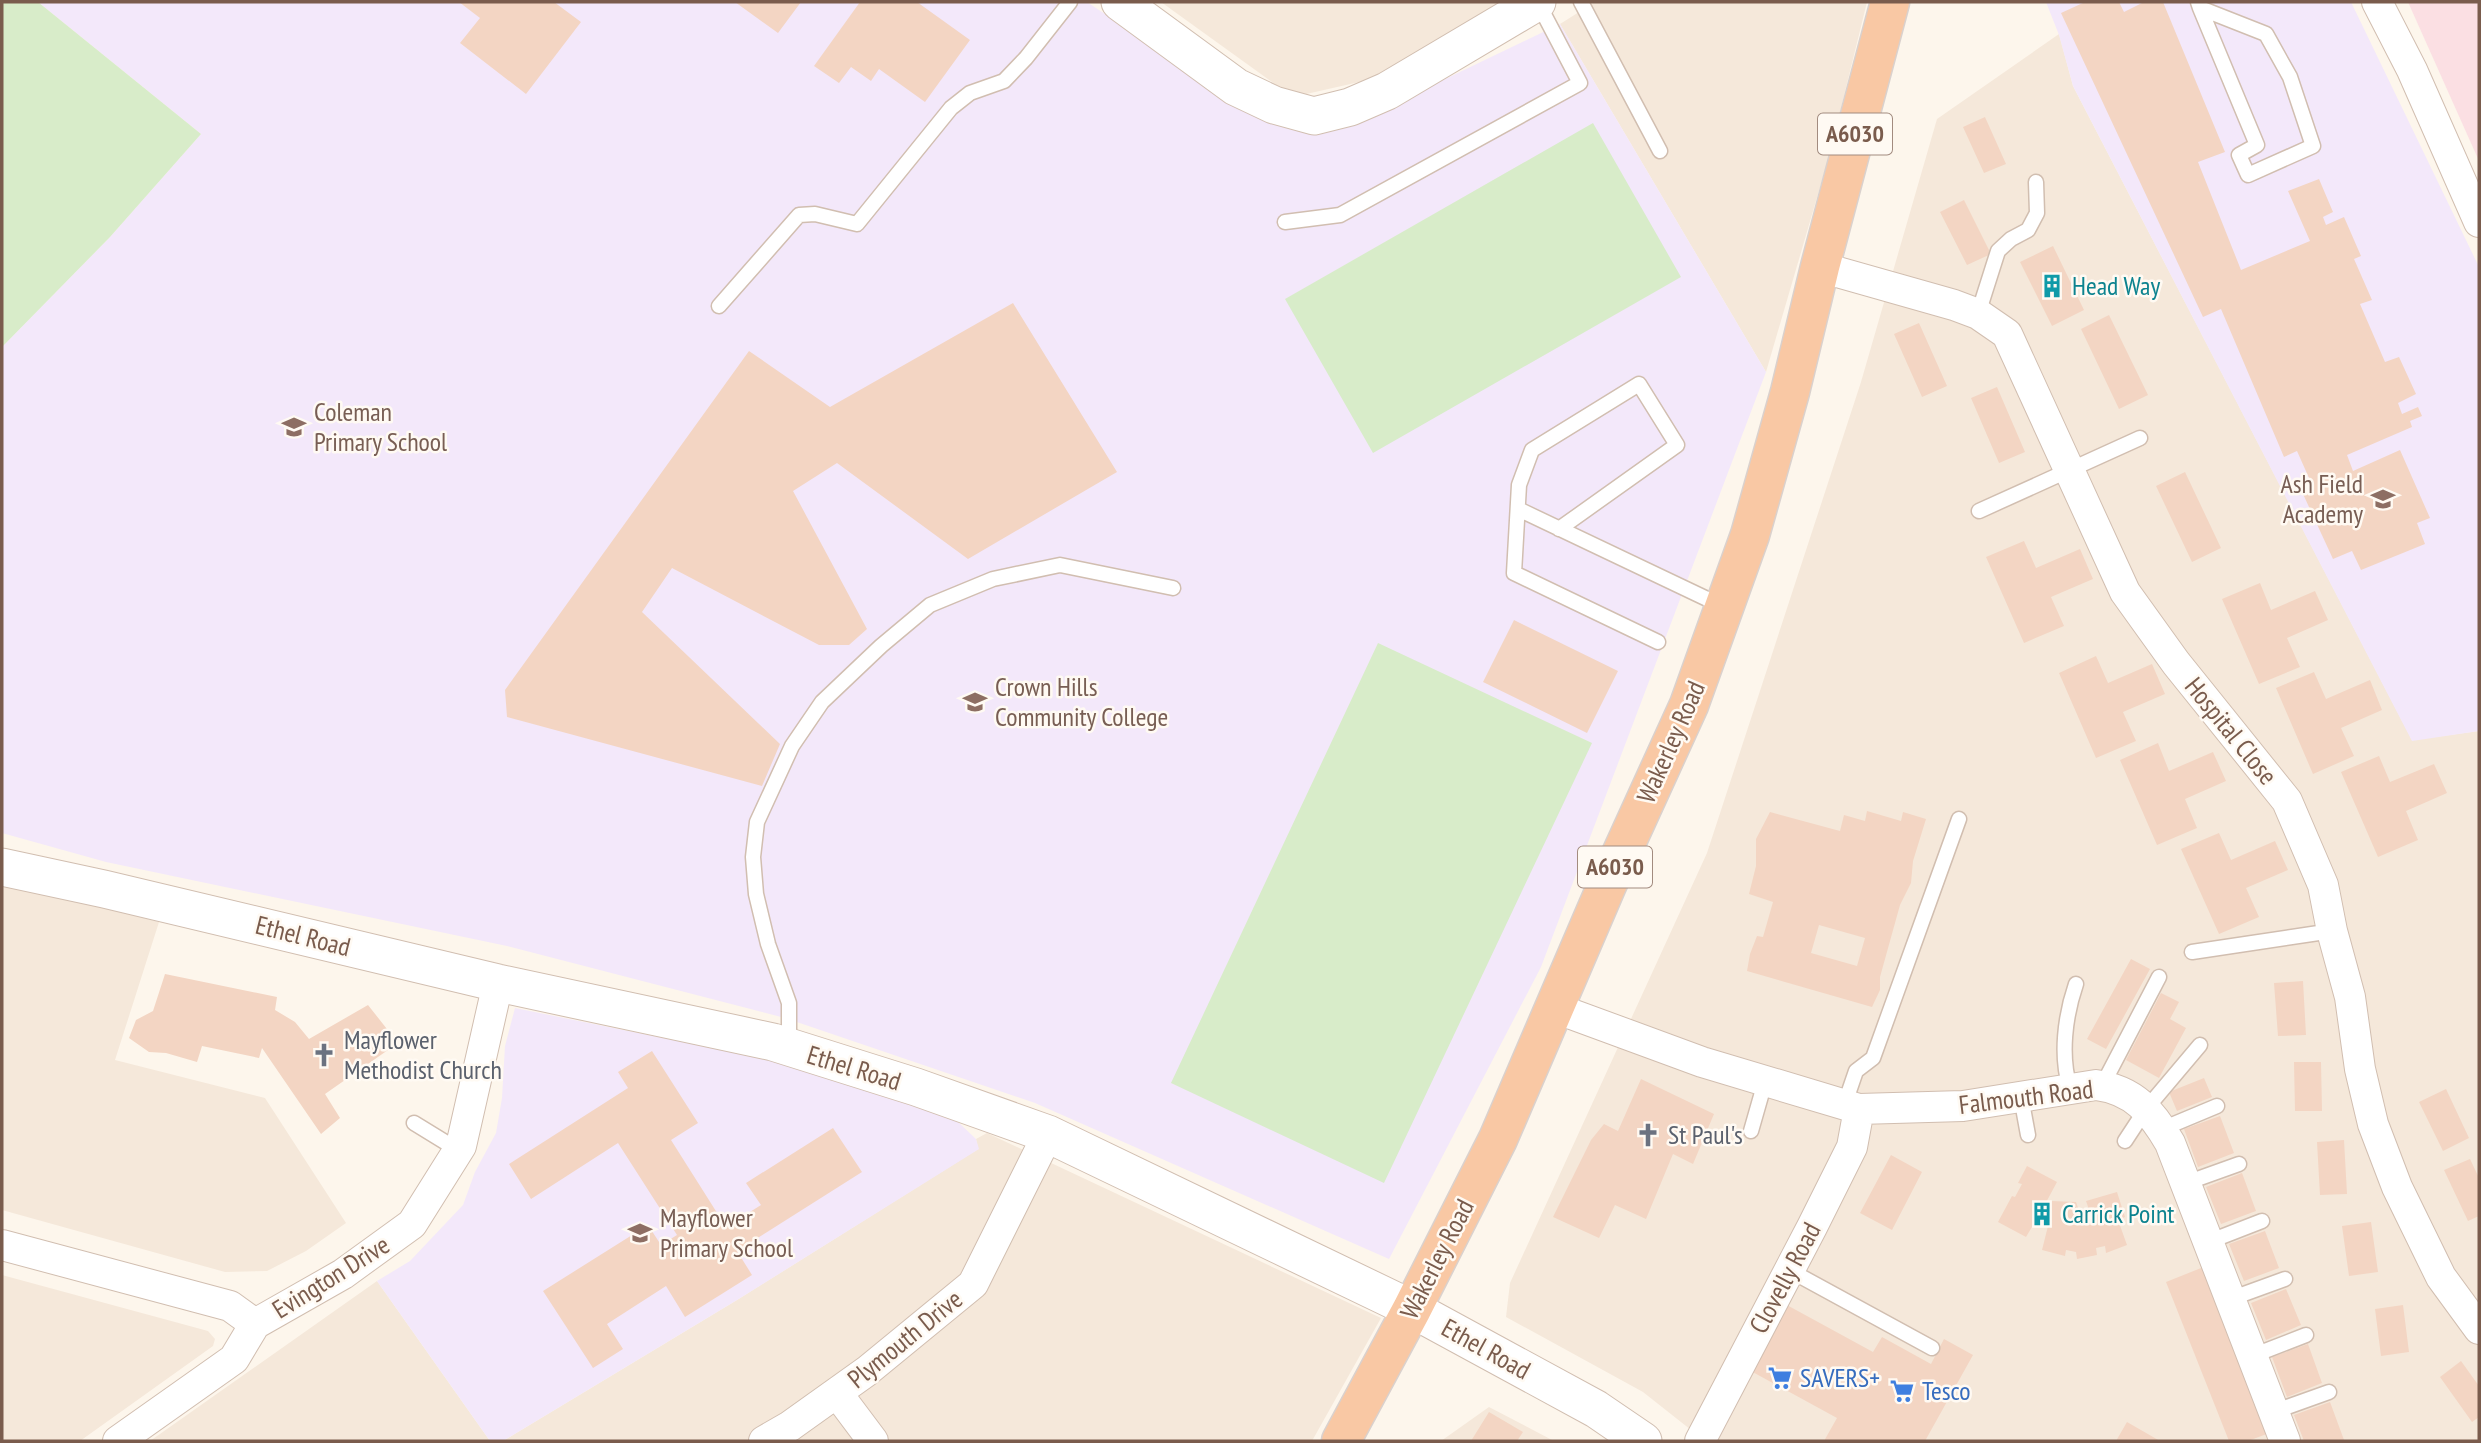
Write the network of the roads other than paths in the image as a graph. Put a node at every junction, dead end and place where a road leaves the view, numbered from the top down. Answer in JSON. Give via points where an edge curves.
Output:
{"nodes":[{"id":1,"x":1070,"y":2,"type":"edge"},
{"id":2,"x":1120,"y":2,"type":"edge"},
{"id":3,"x":1537,"y":2,"type":"edge"},
{"id":4,"x":1581,"y":2,"type":"edge"},
{"id":5,"x":1891,"y":2,"type":"edge"},
{"id":6,"x":2377,"y":2,"type":"edge"},
{"id":7,"x":2199,"y":5,"type":"edge"},
{"id":8,"x":1660,"y":150,"type":"dead end"},
{"id":9,"x":2036,"y":182,"type":"dead end"},
{"id":10,"x":1285,"y":222,"type":"dead end"},
{"id":11,"x":2479,"y":222,"type":"edge"},
{"id":12,"x":1820,"y":267,"type":"junction"},
{"id":13,"x":719,"y":306,"type":"dead end"},
{"id":14,"x":1978,"y":314,"type":"junction"},
{"id":15,"x":2140,"y":438,"type":"dead end"},
{"id":16,"x":2068,"y":471,"type":"junction"},
{"id":17,"x":1518,"y":509,"type":"junction"},
{"id":18,"x":1979,"y":511,"type":"dead end"},
{"id":19,"x":1559,"y":529,"type":"junction"},
{"id":20,"x":1173,"y":588,"type":"dead end"},
{"id":21,"x":1726,"y":608,"type":"junction"},
{"id":22,"x":1658,"y":642,"type":"dead end"},
{"id":23,"x":1959,"y":818,"type":"dead end"},
{"id":24,"x":2,"y":867,"type":"edge"},
{"id":25,"x":2332,"y":931,"type":"junction"},
{"id":26,"x":2192,"y":952,"type":"dead end"},
{"id":27,"x":2159,"y":977,"type":"dead end"},
{"id":28,"x":498,"y":983,"type":"junction"},
{"id":29,"x":2076,"y":985,"type":"dead end"},
{"id":30,"x":1555,"y":1008,"type":"junction"},
{"id":31,"x":2200,"y":1045,"type":"dead end"},
{"id":32,"x":789,"y":1047,"type":"junction"},
{"id":33,"x":1765,"y":1082,"type":"junction"},
{"id":34,"x":2102,"y":1086,"type":"junction"},
{"id":35,"x":2070,"y":1088,"type":"junction"},
{"id":36,"x":2021,"y":1097,"type":"junction"},
{"id":37,"x":2217,"y":1106,"type":"dead end"},
{"id":38,"x":1852,"y":1108,"type":"junction"},
{"id":39,"x":2154,"y":1119,"type":"junction"},
{"id":40,"x":414,"y":1123,"type":"dead end"},
{"id":41,"x":1751,"y":1130,"type":"dead end"},
{"id":42,"x":1048,"y":1134,"type":"junction"},
{"id":43,"x":2028,"y":1135,"type":"dead end"},
{"id":44,"x":2125,"y":1141,"type":"dead end"},
{"id":45,"x":458,"y":1150,"type":"junction"},
{"id":46,"x":2239,"y":1164,"type":"dead end"},
{"id":47,"x":2186,"y":1184,"type":"junction"},
{"id":48,"x":2262,"y":1221,"type":"dead end"},
{"id":49,"x":2208,"y":1242,"type":"junction"},
{"id":50,"x":2,"y":1245,"type":"edge"},
{"id":51,"x":1789,"y":1270,"type":"junction"},
{"id":52,"x":2285,"y":1279,"type":"dead end"},
{"id":53,"x":2230,"y":1299,"type":"junction"},
{"id":54,"x":1412,"y":1309,"type":"junction"},
{"id":55,"x":255,"y":1324,"type":"junction"},
{"id":56,"x":2479,"y":1329,"type":"edge"},
{"id":57,"x":2306,"y":1335,"type":"dead end"},
{"id":58,"x":1932,"y":1348,"type":"dead end"},
{"id":59,"x":2252,"y":1356,"type":"junction"},
{"id":60,"x":2329,"y":1392,"type":"dead end"},
{"id":61,"x":837,"y":1393,"type":"junction"},
{"id":62,"x":2273,"y":1412,"type":"junction"},
{"id":63,"x":117,"y":1441,"type":"edge"},
{"id":64,"x":764,"y":1441,"type":"edge"},
{"id":65,"x":873,"y":1441,"type":"edge"},
{"id":66,"x":1341,"y":1441,"type":"edge"},
{"id":67,"x":1643,"y":1441,"type":"edge"},
{"id":68,"x":1700,"y":1441,"type":"edge"},
{"id":69,"x":2285,"y":1441,"type":"edge"}],
"edges":[{"from":1,"to":13,"type":"lane","via":[[1004,81],[970,93],[951,108],[857,224],[799,215]]},
{"from":2,"to":3,"type":"street","via":[[1236,87],[1274,105],[1314,116],[1387,92]]},
{"from":3,"to":10,"type":"lane","via":[[1580,83],[1340,215]]},
{"from":4,"to":8,"type":"lane"},
{"from":5,"to":12,"type":"highway","name":"Wakerley Road","number":"A6030"},
{"from":6,"to":11,"type":"street"},
{"from":7,"to":7,"type":"lane","via":[[2266,34],[2290,77],[2314,146],[2248,175],[2239,155],[2257,145]]},
{"from":9,"to":14,"type":"lane","via":[[2037,213],[2028,230],[1998,251]]},
{"from":12,"to":14,"type":"street","name":"Hospital Close"},
{"from":12,"to":21,"type":"highway","name":"Wakerley Road","number":"A6030","via":[[1790,393]]},
{"from":14,"to":16,"type":"street","name":"Hospital Close","via":[[2007,334]]},
{"from":15,"to":16,"type":"lane"},
{"from":16,"to":18,"type":"lane"},
{"from":16,"to":25,"type":"street","name":"Hospital Close","via":[[2125,592],[2287,801],[2323,885]]},
{"from":17,"to":19,"type":"lane"},
{"from":17,"to":19,"type":"lane","via":[[1519,485],[1532,450],[1639,384],[1677,445]]},
{"from":17,"to":22,"type":"lane","via":[[1514,573]]},
{"from":19,"to":21,"type":"lane"},
{"from":20,"to":32,"type":"lane","via":[[1060,565],[993,579],[930,605],[822,702],[792,746],[757,822],[753,857],[755,894],[789,1003]]},
{"from":21,"to":30,"type":"highway","name":"Wakerley Road","number":"A6030","via":[[1689,705]]},
{"from":23,"to":38,"type":"lane","via":[[1873,1058],[1856,1072]]},
{"from":24,"to":28,"type":"street","name":"Ethel Road"},
{"from":25,"to":26,"type":"lane"},
{"from":25,"to":56,"type":"street","name":"Hospital Close","via":[[2350,997],[2373,1124],[2397,1187],[2441,1277]]},
{"from":27,"to":34,"type":"lane"},
{"from":28,"to":32,"type":"street","name":"Ethel Road"},
{"from":28,"to":45,"type":"street","name":"Evington Drive"},
{"from":29,"to":35,"type":"lane","via":[[2066,1035],[2064,1070]]},
{"from":30,"to":33,"type":"street","name":"Falmouth Road"},
{"from":30,"to":54,"type":"highway","name":"Wakerley Road","number":"A6030","via":[[1498,1139]]},
{"from":31,"to":39,"type":"lane"},
{"from":32,"to":42,"type":"street","name":"Ethel Road"},
{"from":33,"to":38,"type":"street","name":"Falmouth Road"},
{"from":33,"to":41,"type":"lane"},
{"from":34,"to":35,"type":"street","name":"Falmouth Road"},
{"from":34,"to":39,"type":"street","name":"Falmouth Road","via":[[2136,1100]]},
{"from":35,"to":36,"type":"street","name":"Falmouth Road"},
{"from":36,"to":38,"type":"street","name":"Falmouth Road","via":[[1963,1106]]},
{"from":36,"to":43,"type":"lane"},
{"from":37,"to":39,"type":"lane"},
{"from":38,"to":51,"type":"street","name":"Clovelly Road","via":[[1852,1147],[1819,1231]]},
{"from":39,"to":44,"type":"lane"},
{"from":39,"to":47,"type":"street","via":[[2170,1143]]},
{"from":40,"to":45,"type":"lane"},
{"from":42,"to":54,"type":"street","name":"Ethel Road"},
{"from":42,"to":61,"type":"street","name":"Plymouth Drive","via":[[974,1283]]},
{"from":45,"to":55,"type":"street","name":"Evington Drive","via":[[412,1224],[343,1275]]},
{"from":46,"to":47,"type":"lane"},
{"from":47,"to":49,"type":"street"},
{"from":48,"to":49,"type":"lane"},
{"from":49,"to":53,"type":"street"},
{"from":50,"to":55,"type":"street","name":"Evington Drive","via":[[230,1306]]},
{"from":51,"to":58,"type":"lane"},
{"from":51,"to":68,"type":"street","name":"Clovelly Road"},
{"from":52,"to":53,"type":"lane"},
{"from":53,"to":59,"type":"street"},
{"from":54,"to":66,"type":"highway","name":"Wakerley Road","number":"A6030"},
{"from":54,"to":67,"type":"street","name":"Ethel Road","via":[[1596,1409]]},
{"from":55,"to":63,"type":"street","via":[[234,1359]]},
{"from":57,"to":59,"type":"lane"},
{"from":59,"to":62,"type":"street"},
{"from":60,"to":62,"type":"lane"},
{"from":61,"to":64,"type":"street","name":"Plymouth Drive"},
{"from":61,"to":65,"type":"street","name":"Plymouth Drive"},
{"from":62,"to":69,"type":"street"}]}
